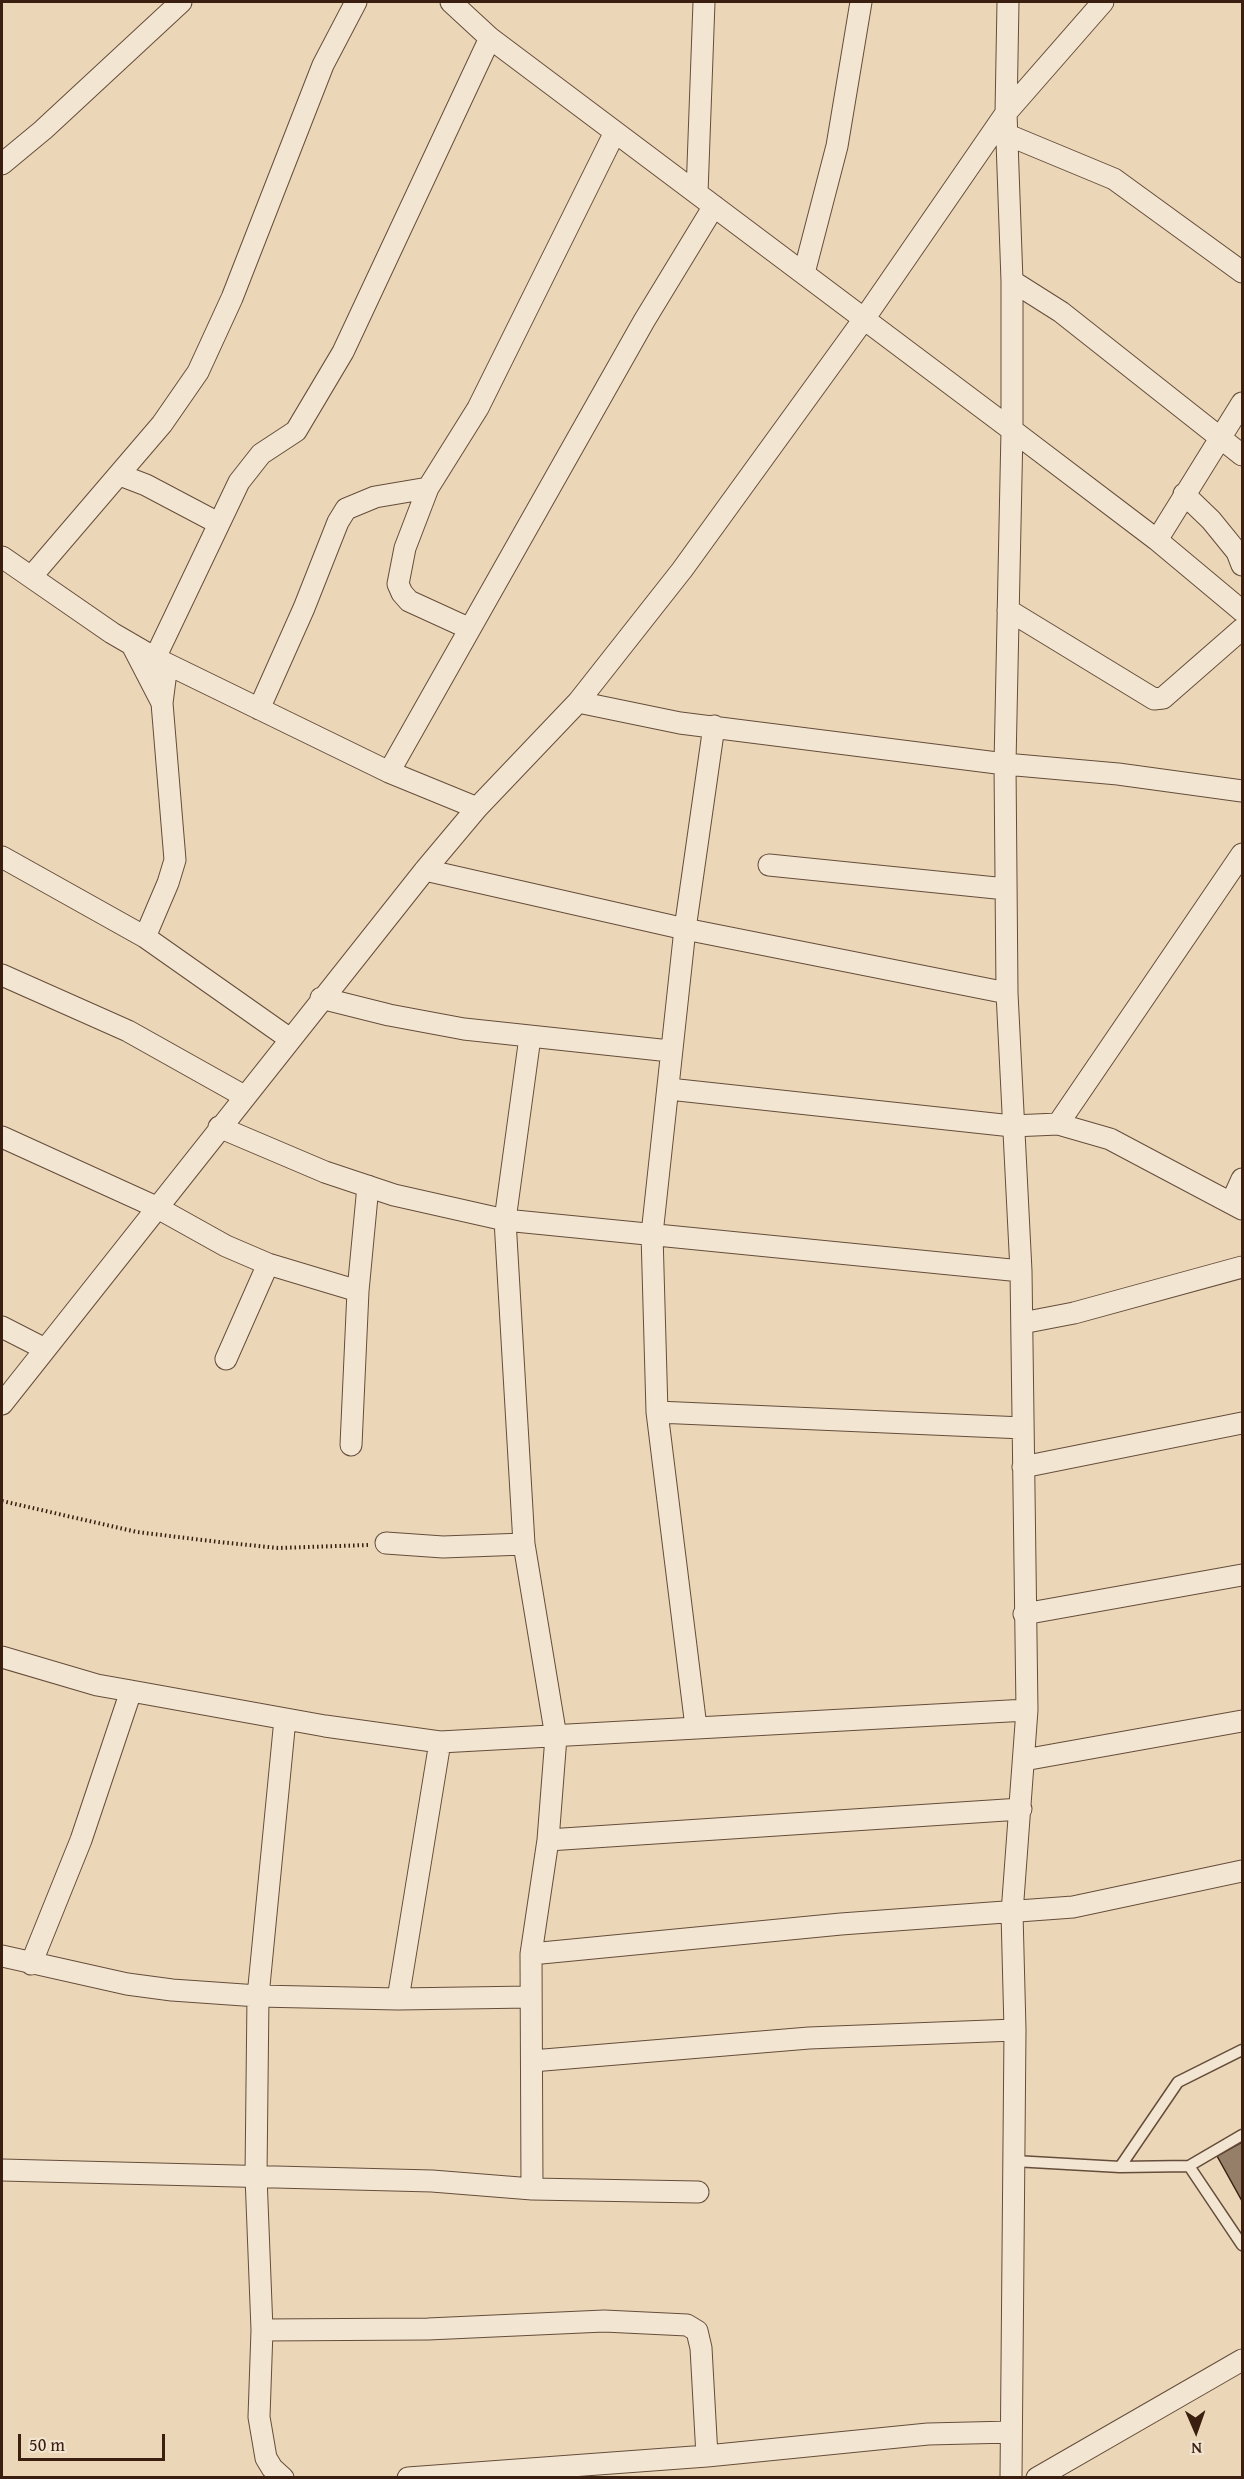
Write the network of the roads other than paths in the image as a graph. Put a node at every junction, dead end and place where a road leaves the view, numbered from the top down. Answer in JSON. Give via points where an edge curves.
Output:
{"nodes":[{"id":1,"x":181,"y":2,"type":"edge"},
{"id":2,"x":356,"y":2,"type":"edge"},
{"id":3,"x":451,"y":2,"type":"edge"},
{"id":4,"x":704,"y":2,"type":"edge"},
{"id":5,"x":861,"y":2,"type":"edge"},
{"id":6,"x":1008,"y":2,"type":"edge"},
{"id":7,"x":1103,"y":2,"type":"edge"},
{"id":8,"x":473,"y":9,"type":"edge"},
{"id":9,"x":490,"y":38,"type":"junction"},
{"id":10,"x":1006,"y":113,"type":"junction"},
{"id":11,"x":615,"y":132,"type":"junction"},
{"id":12,"x":1008,"y":135,"type":"junction"},
{"id":13,"x":2,"y":164,"type":"edge"},
{"id":14,"x":705,"y":199,"type":"junction"},
{"id":15,"x":1242,"y":272,"type":"edge"},
{"id":16,"x":804,"y":273,"type":"junction"},
{"id":17,"x":1012,"y":280,"type":"junction"},
{"id":18,"x":864,"y":319,"type":"junction"},
{"id":19,"x":1242,"y":403,"type":"edge"},
{"id":20,"x":1012,"y":430,"type":"junction"},
{"id":21,"x":1219,"y":437,"type":"junction"},
{"id":22,"x":1242,"y":455,"type":"edge"},
{"id":23,"x":120,"y":475,"type":"junction"},
{"id":24,"x":428,"y":488,"type":"junction"},
{"id":25,"x":1184,"y":494,"type":"junction"},
{"id":26,"x":218,"y":523,"type":"junction"},
{"id":27,"x":1157,"y":540,"type":"junction"},
{"id":28,"x":2,"y":557,"type":"edge"},
{"id":29,"x":1242,"y":565,"type":"edge"},
{"id":30,"x":31,"y":576,"type":"junction"},
{"id":31,"x":1008,"y":610,"type":"junction"},
{"id":32,"x":1242,"y":611,"type":"edge"},
{"id":33,"x":468,"y":628,"type":"junction"},
{"id":34,"x":1242,"y":629,"type":"edge"},
{"id":35,"x":132,"y":644,"type":"junction"},
{"id":36,"x":161,"y":661,"type":"junction"},
{"id":37,"x":578,"y":702,"type":"junction"},
{"id":38,"x":162,"y":703,"type":"junction"},
{"id":39,"x":259,"y":709,"type":"junction"},
{"id":40,"x":714,"y":726,"type":"junction"},
{"id":41,"x":1005,"y":764,"type":"junction"},
{"id":42,"x":389,"y":772,"type":"junction"},
{"id":43,"x":1242,"y":791,"type":"edge"},
{"id":44,"x":477,"y":808,"type":"junction"},
{"id":45,"x":2,"y":857,"type":"edge"},
{"id":46,"x":1240,"y":864,"type":"edge"},
{"id":47,"x":768,"y":865,"type":"dead end"},
{"id":48,"x":424,"y":870,"type":"junction"},
{"id":49,"x":1006,"y":889,"type":"junction"},
{"id":50,"x":685,"y":929,"type":"junction"},
{"id":51,"x":145,"y":937,"type":"junction"},
{"id":52,"x":2,"y":975,"type":"edge"},
{"id":53,"x":1007,"y":993,"type":"junction"},
{"id":54,"x":321,"y":998,"type":"junction"},
{"id":55,"x":530,"y":1037,"type":"junction"},
{"id":56,"x":291,"y":1039,"type":"junction"},
{"id":57,"x":670,"y":1051,"type":"junction"},
{"id":58,"x":669,"y":1089,"type":"junction"},
{"id":59,"x":244,"y":1096,"type":"junction"},
{"id":60,"x":1058,"y":1124,"type":"junction"},
{"id":61,"x":1012,"y":1126,"type":"junction"},
{"id":62,"x":219,"y":1127,"type":"junction"},
{"id":63,"x":2,"y":1137,"type":"edge"},
{"id":64,"x":1242,"y":1179,"type":"edge"},
{"id":65,"x":368,"y":1186,"type":"junction"},
{"id":66,"x":1237,"y":1205,"type":"edge"},
{"id":67,"x":156,"y":1207,"type":"junction"},
{"id":68,"x":505,"y":1220,"type":"junction"},
{"id":69,"x":652,"y":1234,"type":"junction"},
{"id":70,"x":268,"y":1264,"type":"junction"},
{"id":71,"x":1242,"y":1267,"type":"edge"},
{"id":72,"x":1022,"y":1271,"type":"junction"},
{"id":73,"x":358,"y":1291,"type":"junction"},
{"id":74,"x":1022,"y":1323,"type":"junction"},
{"id":75,"x":2,"y":1327,"type":"edge"},
{"id":76,"x":45,"y":1349,"type":"junction"},
{"id":77,"x":226,"y":1359,"type":"dead end"},
{"id":78,"x":2,"y":1404,"type":"edge"},
{"id":79,"x":657,"y":1412,"type":"junction"},
{"id":80,"x":1242,"y":1423,"type":"edge"},
{"id":81,"x":1023,"y":1428,"type":"junction"},
{"id":82,"x":351,"y":1445,"type":"dead end"},
{"id":83,"x":1023,"y":1467,"type":"junction"},
{"id":84,"x":387,"y":1543,"type":"road end"},
{"id":85,"x":524,"y":1544,"type":"junction"},
{"id":86,"x":1242,"y":1575,"type":"edge"},
{"id":87,"x":1024,"y":1614,"type":"junction"},
{"id":88,"x":2,"y":1657,"type":"edge"},
{"id":89,"x":131,"y":1691,"type":"junction"},
{"id":90,"x":1027,"y":1710,"type":"junction"},
{"id":91,"x":285,"y":1719,"type":"junction"},
{"id":92,"x":1242,"y":1721,"type":"edge"},
{"id":93,"x":696,"y":1727,"type":"junction"},
{"id":94,"x":556,"y":1737,"type":"junction"},
{"id":95,"x":440,"y":1742,"type":"junction"},
{"id":96,"x":1024,"y":1760,"type":"junction"},
{"id":97,"x":1021,"y":1809,"type":"junction"},
{"id":98,"x":548,"y":1840,"type":"junction"},
{"id":99,"x":1242,"y":1871,"type":"edge"},
{"id":100,"x":1012,"y":1913,"type":"junction"},
{"id":101,"x":531,"y":1954,"type":"junction"},
{"id":102,"x":2,"y":1956,"type":"edge"},
{"id":103,"x":32,"y":1964,"type":"junction"},
{"id":104,"x":258,"y":1996,"type":"junction"},
{"id":105,"x":530,"y":1997,"type":"junction"},
{"id":106,"x":398,"y":1999,"type":"junction"},
{"id":107,"x":1015,"y":2030,"type":"junction"},
{"id":108,"x":1242,"y":2050,"type":"edge"},
{"id":109,"x":532,"y":2061,"type":"junction"},
{"id":110,"x":1242,"y":2135,"type":"edge"},
{"id":111,"x":1014,"y":2161,"type":"junction"},
{"id":112,"x":1189,"y":2166,"type":"junction"},
{"id":113,"x":1120,"y":2167,"type":"junction"},
{"id":114,"x":2,"y":2170,"type":"edge"},
{"id":115,"x":256,"y":2176,"type":"junction"},
{"id":116,"x":532,"y":2188,"type":"junction"},
{"id":117,"x":698,"y":2192,"type":"dead end"},
{"id":118,"x":1242,"y":2245,"type":"edge"},
{"id":119,"x":262,"y":2330,"type":"junction"},
{"id":120,"x":1242,"y":2360,"type":"edge"},
{"id":121,"x":1011,"y":2432,"type":"junction"},
{"id":122,"x":707,"y":2456,"type":"junction"},
{"id":123,"x":283,"y":2478,"type":"edge"},
{"id":124,"x":408,"y":2478,"type":"edge"},
{"id":125,"x":1011,"y":2478,"type":"edge"},
{"id":126,"x":1037,"y":2478,"type":"edge"}],
"edges":[{"from":1,"to":13,"type":"street"},
{"from":2,"to":23,"type":"street","via":[[322,65],[232,298],[198,372]]},
{"from":3,"to":8,"type":"street"},
{"from":4,"to":14,"type":"street"},
{"from":5,"to":16,"type":"street","via":[[837,146]]},
{"from":6,"to":10,"type":"street"},
{"from":7,"to":10,"type":"street"},
{"from":8,"to":9,"type":"street"},
{"from":9,"to":11,"type":"street"},
{"from":9,"to":26,"type":"street","via":[[343,352],[296,431],[261,454],[246,470]]},
{"from":10,"to":12,"type":"street"},
{"from":10,"to":18,"type":"street"},
{"from":11,"to":14,"type":"street"},
{"from":11,"to":24,"type":"street","via":[[478,408]]},
{"from":12,"to":15,"type":"street","via":[[1114,178]]},
{"from":12,"to":17,"type":"street"},
{"from":14,"to":16,"type":"street"},
{"from":14,"to":33,"type":"street","via":[[644,321]]},
{"from":16,"to":18,"type":"street"},
{"from":17,"to":20,"type":"street"},
{"from":17,"to":21,"type":"street","via":[[1061,312]]},
{"from":18,"to":20,"type":"street"},
{"from":18,"to":37,"type":"street","via":[[682,570]]},
{"from":19,"to":21,"type":"street"},
{"from":20,"to":27,"type":"street"},
{"from":20,"to":31,"type":"street"},
{"from":21,"to":22,"type":"street"},
{"from":21,"to":25,"type":"street"},
{"from":23,"to":26,"type":"street"},
{"from":23,"to":30,"type":"street"},
{"from":24,"to":33,"type":"street","via":[[405,548],[398,584],[409,601]]},
{"from":24,"to":39,"type":"street","via":[[375,497],[346,509]]},
{"from":25,"to":27,"type":"street"},
{"from":25,"to":29,"type":"street","via":[[1211,520],[1237,552]]},
{"from":26,"to":36,"type":"street"},
{"from":27,"to":32,"type":"street"},
{"from":28,"to":30,"type":"street"},
{"from":30,"to":35,"type":"street"},
{"from":31,"to":34,"type":"street","via":[[1154,699],[1162,698]]},
{"from":31,"to":41,"type":"street"},
{"from":33,"to":42,"type":"street"},
{"from":35,"to":36,"type":"street"},
{"from":35,"to":38,"type":"street"},
{"from":36,"to":38,"type":"street"},
{"from":36,"to":39,"type":"street"},
{"from":37,"to":40,"type":"street"},
{"from":37,"to":44,"type":"street"},
{"from":38,"to":51,"type":"street","via":[[175,860]]},
{"from":39,"to":42,"type":"street"},
{"from":40,"to":41,"type":"street"},
{"from":40,"to":50,"type":"street"},
{"from":41,"to":43,"type":"street"},
{"from":41,"to":49,"type":"street"},
{"from":42,"to":44,"type":"street"},
{"from":44,"to":48,"type":"street"},
{"from":45,"to":51,"type":"street"},
{"from":46,"to":60,"type":"street"},
{"from":47,"to":49,"type":"street"},
{"from":48,"to":50,"type":"street"},
{"from":48,"to":54,"type":"street"},
{"from":49,"to":53,"type":"street"},
{"from":50,"to":53,"type":"street"},
{"from":50,"to":57,"type":"street"},
{"from":51,"to":56,"type":"street"},
{"from":52,"to":59,"type":"street","via":[[128,1031]]},
{"from":53,"to":61,"type":"street"},
{"from":54,"to":55,"type":"street","via":[[444,1026]]},
{"from":54,"to":56,"type":"street"},
{"from":55,"to":57,"type":"street"},
{"from":55,"to":68,"type":"street"},
{"from":56,"to":59,"type":"street"},
{"from":57,"to":58,"type":"street"},
{"from":58,"to":61,"type":"street"},
{"from":58,"to":69,"type":"street"},
{"from":59,"to":62,"type":"street"},
{"from":60,"to":61,"type":"street"},
{"from":60,"to":66,"type":"street","via":[[1110,1138]]},
{"from":61,"to":72,"type":"street"},
{"from":62,"to":65,"type":"street"},
{"from":62,"to":67,"type":"street"},
{"from":63,"to":67,"type":"street"},
{"from":64,"to":66,"type":"street"},
{"from":65,"to":68,"type":"street"},
{"from":65,"to":73,"type":"street"},
{"from":67,"to":70,"type":"street","via":[[226,1246]]},
{"from":67,"to":76,"type":"street"},
{"from":68,"to":69,"type":"street"},
{"from":68,"to":85,"type":"street"},
{"from":69,"to":72,"type":"street"},
{"from":69,"to":79,"type":"street"},
{"from":70,"to":73,"type":"street"},
{"from":70,"to":77,"type":"street"},
{"from":71,"to":74,"type":"street","via":[[1074,1314]]},
{"from":72,"to":74,"type":"street"},
{"from":73,"to":82,"type":"street"},
{"from":74,"to":81,"type":"street"},
{"from":75,"to":76,"type":"street"},
{"from":76,"to":78,"type":"street"},
{"from":79,"to":81,"type":"street"},
{"from":79,"to":93,"type":"street"},
{"from":80,"to":83,"type":"street"},
{"from":81,"to":83,"type":"street"},
{"from":83,"to":87,"type":"street"},
{"from":84,"to":85,"type":"street","via":[[443,1547]]},
{"from":85,"to":94,"type":"street"},
{"from":86,"to":87,"type":"street"},
{"from":87,"to":90,"type":"street"},
{"from":88,"to":89,"type":"street"},
{"from":89,"to":91,"type":"street"},
{"from":89,"to":103,"type":"street","via":[[81,1840]]},
{"from":90,"to":93,"type":"street"},
{"from":90,"to":96,"type":"street"},
{"from":91,"to":95,"type":"street"},
{"from":91,"to":104,"type":"street"},
{"from":92,"to":96,"type":"street"},
{"from":93,"to":94,"type":"street"},
{"from":94,"to":95,"type":"street"},
{"from":94,"to":98,"type":"street"},
{"from":95,"to":106,"type":"street"},
{"from":96,"to":97,"type":"street"},
{"from":97,"to":98,"type":"street"},
{"from":97,"to":100,"type":"street"},
{"from":98,"to":101,"type":"street"},
{"from":99,"to":100,"type":"street","via":[[1073,1907]]},
{"from":100,"to":101,"type":"street","via":[[841,1924]]},
{"from":100,"to":107,"type":"street"},
{"from":101,"to":105,"type":"street"},
{"from":102,"to":103,"type":"street"},
{"from":103,"to":104,"type":"street","via":[[127,1984]]},
{"from":104,"to":106,"type":"street"},
{"from":104,"to":115,"type":"street"},
{"from":105,"to":106,"type":"street"},
{"from":105,"to":109,"type":"street"},
{"from":107,"to":109,"type":"street","via":[[810,2038]]},
{"from":107,"to":111,"type":"street"},
{"from":108,"to":113,"type":"lane","via":[[1178,2082]]},
{"from":109,"to":116,"type":"street"},
{"from":110,"to":112,"type":"lane"},
{"from":111,"to":113,"type":"lane"},
{"from":111,"to":121,"type":"street"},
{"from":112,"to":113,"type":"lane"},
{"from":112,"to":118,"type":"lane"},
{"from":114,"to":115,"type":"street"},
{"from":115,"to":116,"type":"street"},
{"from":115,"to":119,"type":"street"},
{"from":116,"to":117,"type":"street"},
{"from":119,"to":122,"type":"street","via":[[428,2329],[604,2321],[687,2325],[697,2331],[701,2348]]},
{"from":119,"to":123,"type":"street","via":[[261,2440],[272,2468]]},
{"from":120,"to":126,"type":"street"},
{"from":121,"to":122,"type":"street","via":[[928,2434]]},
{"from":121,"to":125,"type":"street"},
{"from":122,"to":124,"type":"street"}]}
